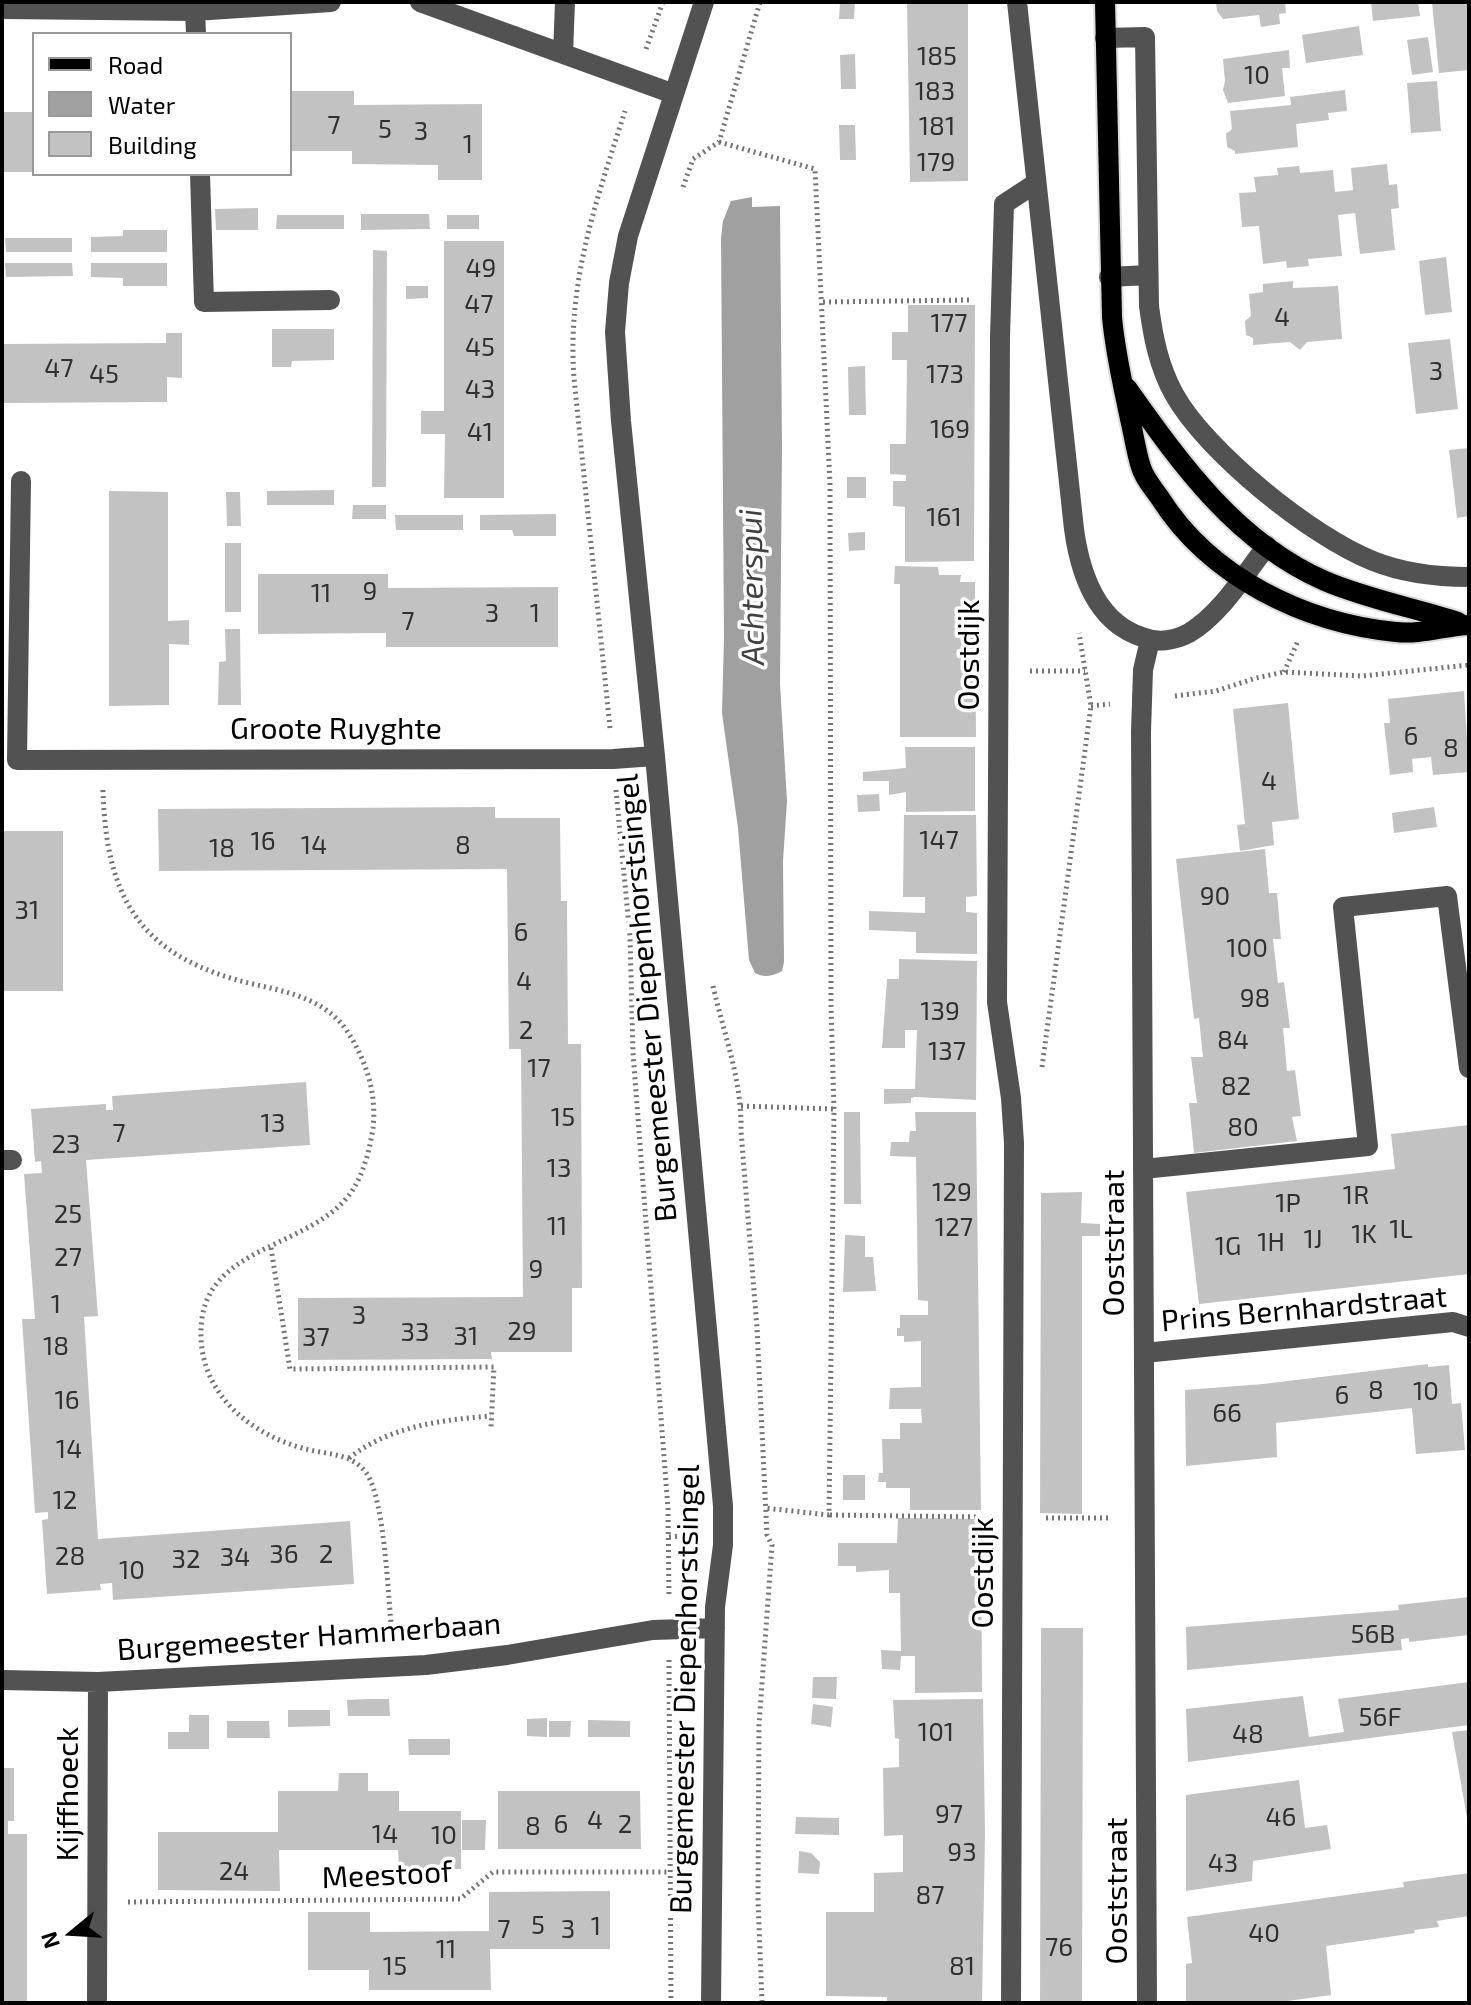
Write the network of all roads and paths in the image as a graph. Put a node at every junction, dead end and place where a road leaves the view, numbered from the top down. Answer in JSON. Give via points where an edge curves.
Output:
{"nodes":[{"id":1,"x":331,"y":2,"type":"edge"},
{"id":2,"x":420,"y":2,"type":"edge"},
{"id":3,"x":565,"y":2,"type":"edge"},
{"id":4,"x":704,"y":2,"type":"edge"},
{"id":5,"x":760,"y":2,"type":"edge"},
{"id":6,"x":1017,"y":2,"type":"edge"},
{"id":7,"x":1105,"y":2,"type":"edge"},
{"id":8,"x":2,"y":9,"type":"edge"},
{"id":9,"x":195,"y":11,"type":"junction"},
{"id":10,"x":196,"y":32,"type":"edge"},
{"id":11,"x":1105,"y":38,"type":"junction"},
{"id":12,"x":563,"y":54,"type":"junction"},
{"id":13,"x":674,"y":94,"type":"junction"},
{"id":14,"x":719,"y":142,"type":"junction"},
{"id":15,"x":200,"y":176,"type":"edge"},
{"id":16,"x":1036,"y":183,"type":"junction"},
{"id":17,"x":682,"y":188,"type":"dead end"},
{"id":18,"x":1148,"y":275,"type":"junction"},
{"id":19,"x":1109,"y":277,"type":"junction"},
{"id":20,"x":1001,"y":299,"type":"junction"},
{"id":21,"x":330,"y":300,"type":"dead end"},
{"id":22,"x":823,"y":302,"type":"junction"},
{"id":23,"x":1122,"y":380,"type":"junction"},
{"id":24,"x":21,"y":481,"type":"dead end"},
{"id":25,"x":1267,"y":546,"type":"junction"},
{"id":26,"x":1469,"y":577,"type":"edge"},
{"id":27,"x":1240,"y":579,"type":"junction"},
{"id":28,"x":1468,"y":625,"type":"edge"},
{"id":29,"x":1150,"y":640,"type":"junction"},
{"id":30,"x":1469,"y":665,"type":"edge"},
{"id":31,"x":1024,"y":671,"type":"dead end"},
{"id":32,"x":1085,"y":671,"type":"dead end"},
{"id":33,"x":1142,"y":700,"type":"junction"},
{"id":34,"x":1091,"y":706,"type":"dead end"},
{"id":35,"x":655,"y":756,"type":"junction"},
{"id":36,"x":103,"y":759,"type":"junction"},
{"id":37,"x":712,"y":984,"type":"dead end"},
{"id":38,"x":1465,"y":1003,"type":"edge"},
{"id":39,"x":1469,"y":1068,"type":"edge"},
{"id":40,"x":1042,"y":1070,"type":"dead end"},
{"id":41,"x":741,"y":1106,"type":"junction"},
{"id":42,"x":834,"y":1109,"type":"junction"},
{"id":43,"x":1143,"y":1169,"type":"junction"},
{"id":44,"x":271,"y":1247,"type":"junction"},
{"id":45,"x":1469,"y":1327,"type":"edge"},
{"id":46,"x":1144,"y":1353,"type":"junction"},
{"id":47,"x":491,"y":1416,"type":"junction"},
{"id":48,"x":491,"y":1428,"type":"dead end"},
{"id":49,"x":348,"y":1458,"type":"junction"},
{"id":50,"x":757,"y":1507,"type":"dead end"},
{"id":51,"x":766,"y":1508,"type":"junction"},
{"id":52,"x":829,"y":1515,"type":"junction"},
{"id":53,"x":1013,"y":1518,"type":"junction"},
{"id":54,"x":1082,"y":1518,"type":"dead end"},
{"id":55,"x":669,"y":1628,"type":"junction"},
{"id":56,"x":715,"y":1628,"type":"junction"},
{"id":57,"x":395,"y":1667,"type":"junction"},
{"id":58,"x":2,"y":1680,"type":"edge"},
{"id":59,"x":98,"y":1682,"type":"junction"},
{"id":60,"x":669,"y":1872,"type":"junction"},
{"id":61,"x":98,"y":1903,"type":"junction"},
{"id":62,"x":97,"y":2003,"type":"edge"},
{"id":63,"x":671,"y":2003,"type":"edge"},
{"id":64,"x":711,"y":2003,"type":"edge"},
{"id":65,"x":762,"y":2003,"type":"edge"},
{"id":66,"x":1011,"y":2003,"type":"edge"},
{"id":67,"x":1147,"y":2003,"type":"edge"}],
"edges":[{"from":1,"to":9,"type":"street"},
{"from":2,"to":12,"type":"street"},
{"from":3,"to":12,"type":"street"},
{"from":4,"to":13,"type":"street","name":"Burgemeester Diepenhorstsingel"},
{"from":5,"to":14,"type":"path"},
{"from":6,"to":16,"type":"street"},
{"from":7,"to":11,"type":"main road"},
{"from":8,"to":9,"type":"street"},
{"from":9,"to":10,"type":"street"},
{"from":11,"to":18,"type":"street","via":[[1145,37]]},
{"from":11,"to":19,"type":"main road"},
{"from":12,"to":13,"type":"street"},
{"from":13,"to":35,"type":"street","name":"Burgemeester Diepenhorstsingel","via":[[628,236],[615,332]]},
{"from":14,"to":17,"type":"path","via":[[693,159]]},
{"from":14,"to":22,"type":"path","via":[[815,169]]},
{"from":15,"to":21,"type":"street","via":[[204,302]]},
{"from":16,"to":20,"type":"street","name":"Oostdijk","via":[[1004,204]]},
{"from":16,"to":29,"type":"street","via":[[1080,562],[1109,617]]},
{"from":18,"to":19,"type":"street"},
{"from":18,"to":26,"type":"street","via":[[1156,349],[1172,392],[1194,426],[1225,457],[1340,545],[1392,568]]},
{"from":19,"to":23,"type":"main road"},
{"from":20,"to":22,"type":"path"},
{"from":20,"to":53,"type":"street","name":"Oostdijk","via":[[997,1002],[1014,1143]]},
{"from":22,"to":42,"type":"path","via":[[830,484]]},
{"from":23,"to":25,"type":"main road","via":[[1204,491]]},
{"from":23,"to":27,"type":"main road","via":[[1141,470],[1206,554]]},
{"from":24,"to":36,"type":"street","name":"Groote Ruyghte","via":[[17,760]]},
{"from":25,"to":27,"type":"street"},
{"from":25,"to":28,"type":"main road","via":[[1324,580]]},
{"from":27,"to":28,"type":"main road","via":[[1311,612],[1369,628],[1400,633]]},
{"from":27,"to":29,"type":"street","via":[[1198,627],[1180,637]]},
{"from":29,"to":33,"type":"street","name":"Ooststraat"},
{"from":30,"to":33,"type":"path","via":[[1362,676],[1284,672],[1207,693]]},
{"from":31,"to":32,"type":"path"},
{"from":33,"to":43,"type":"street","name":"Ooststraat"},
{"from":34,"to":40,"type":"path"},
{"from":35,"to":36,"type":"street","name":"Groote Ruyghte"},
{"from":35,"to":56,"type":"street","name":"Burgemeester Diepenhorstsingel","via":[[723,1506]]},
{"from":36,"to":44,"type":"path","via":[[108,851],[136,920],[206,970],[288,991],[325,1008],[345,1028],[364,1061],[374,1119],[354,1189],[317,1224]]},
{"from":37,"to":41,"type":"path"},
{"from":38,"to":39,"type":"street"},
{"from":38,"to":43,"type":"street","via":[[1447,896],[1343,907],[1368,1146]]},
{"from":41,"to":42,"type":"path"},
{"from":41,"to":51,"type":"path"},
{"from":42,"to":52,"type":"path"},
{"from":43,"to":46,"type":"street","name":"Ooststraat"},
{"from":44,"to":47,"type":"path","via":[[290,1369],[494,1367]]},
{"from":44,"to":49,"type":"path","via":[[230,1269],[207,1298],[201,1335],[205,1369],[221,1397],[261,1431],[298,1447]]},
{"from":45,"to":46,"type":"street","name":"Prins Bernhardstraat","via":[[1453,1322]]},
{"from":46,"to":67,"type":"street","name":"Ooststraat"},
{"from":47,"to":48,"type":"path"},
{"from":47,"to":49,"type":"path","via":[[427,1423],[377,1440]]},
{"from":49,"to":57,"type":"path","via":[[367,1474],[378,1504]]},
{"from":50,"to":51,"type":"path"},
{"from":51,"to":52,"type":"path"},
{"from":51,"to":65,"type":"path","via":[[772,1545],[759,1741]]},
{"from":52,"to":53,"type":"path"},
{"from":53,"to":54,"type":"path"},
{"from":53,"to":66,"type":"street","name":"Oostdijk"},
{"from":55,"to":56,"type":"street","name":"Burgemeester Hammerbaan"},
{"from":55,"to":57,"type":"street","name":"Burgemeester Hammerbaan","via":[[482,1659]]},
{"from":55,"to":60,"type":"path"},
{"from":56,"to":64,"type":"street","name":"Burgemeester Diepenhorstsingel"},
{"from":57,"to":59,"type":"street","name":"Burgemeester Hammerbaan"},
{"from":58,"to":59,"type":"street","name":"Burgemeester Hammerbaan"},
{"from":59,"to":61,"type":"street","name":"Kijffhoeck"},
{"from":60,"to":61,"type":"path","name":"Meestoof","via":[[493,1872],[460,1899]]},
{"from":60,"to":63,"type":"path"},
{"from":61,"to":62,"type":"street","name":"Kijffhoeck"}]}
